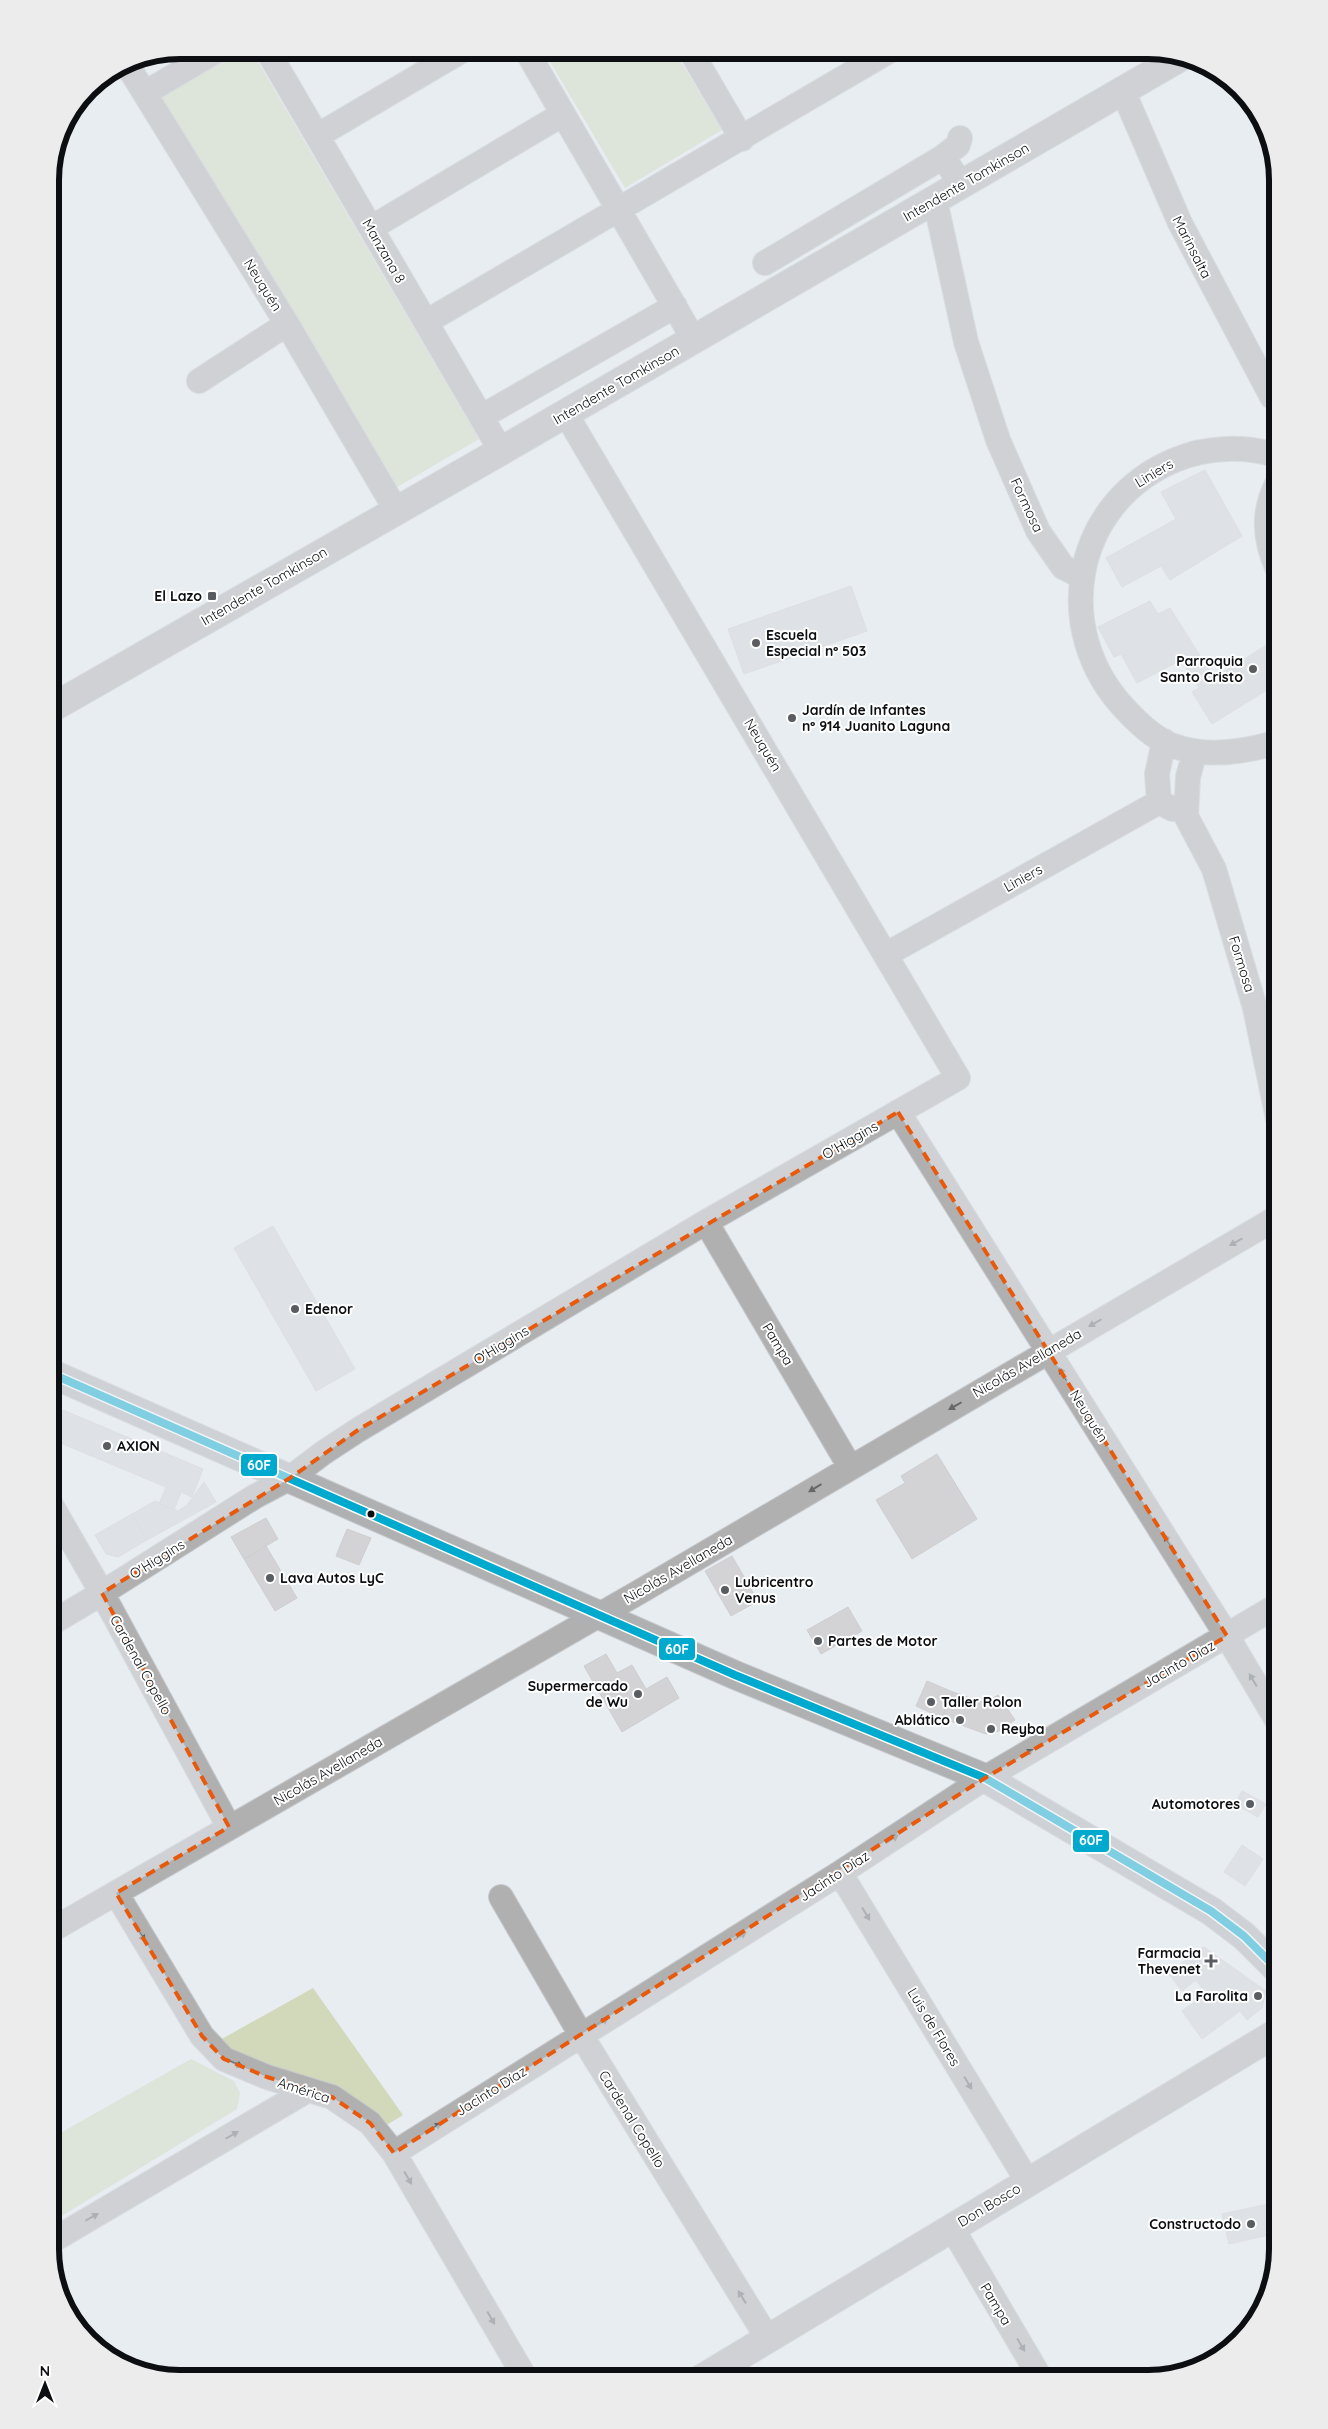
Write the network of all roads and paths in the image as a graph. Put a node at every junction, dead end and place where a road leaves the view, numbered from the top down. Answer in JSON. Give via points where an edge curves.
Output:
{"nodes":[{"id":1,"x":203,"y":59,"type":"edge"},
{"id":2,"x":272,"y":59,"type":"edge"},
{"id":3,"x":448,"y":59,"type":"edge"},
{"id":4,"x":531,"y":59,"type":"edge"},
{"id":5,"x":695,"y":59,"type":"edge"},
{"id":6,"x":876,"y":59,"type":"edge"},
{"id":7,"x":1173,"y":61,"type":"edge"},
{"id":8,"x":130,"y":69,"type":"edge"},
{"id":9,"x":1123,"y":91,"type":"junction"},
{"id":10,"x":145,"y":93,"type":"junction"},
{"id":11,"x":563,"y":114,"type":"junction"},
{"id":12,"x":317,"y":136,"type":"junction"},
{"id":13,"x":960,"y":138,"type":"dead end"},
{"id":14,"x":742,"y":139,"type":"junction"},
{"id":15,"x":943,"y":157,"type":"junction"},
{"id":16,"x":961,"y":184,"type":"junction"},
{"id":17,"x":935,"y":200,"type":"junction"},
{"id":18,"x":618,"y":209,"type":"junction"},
{"id":19,"x":371,"y":228,"type":"junction"},
{"id":20,"x":764,"y":263,"type":"dead end"},
{"id":21,"x":675,"y":306,"type":"junction"},
{"id":22,"x":426,"y":322,"type":"junction"},
{"id":23,"x":287,"y":324,"type":"junction"},
{"id":24,"x":694,"y":340,"type":"junction"},
{"id":25,"x":199,"y":381,"type":"dead end"},
{"id":26,"x":1269,"y":391,"type":"edge"},
{"id":27,"x":566,"y":414,"type":"junction"},
{"id":28,"x":481,"y":417,"type":"junction"},
{"id":29,"x":501,"y":452,"type":"junction"},
{"id":30,"x":1269,"y":454,"type":"edge"},
{"id":31,"x":1269,"y":505,"type":"edge"},
{"id":32,"x":396,"y":510,"type":"junction"},
{"id":33,"x":1269,"y":547,"type":"edge"},
{"id":34,"x":1081,"y":576,"type":"junction"},
{"id":35,"x":59,"y":704,"type":"edge"},
{"id":36,"x":1164,"y":741,"type":"junction"},
{"id":37,"x":1269,"y":745,"type":"edge"},
{"id":38,"x":1195,"y":750,"type":"junction"},
{"id":39,"x":1159,"y":802,"type":"junction"},
{"id":40,"x":1186,"y":816,"type":"junction"},
{"id":41,"x":887,"y":954,"type":"junction"},
{"id":42,"x":1269,"y":1076,"type":"edge"},
{"id":43,"x":958,"y":1078,"type":"joint"},
{"id":44,"x":898,"y":1112,"type":"junction"},
{"id":45,"x":706,"y":1222,"type":"junction"},
{"id":46,"x":1269,"y":1222,"type":"edge"},
{"id":47,"x":1048,"y":1351,"type":"junction"},
{"id":48,"x":59,"y":1377,"type":"edge"},
{"id":49,"x":850,"y":1467,"type":"junction"},
{"id":50,"x":290,"y":1478,"type":"junction"},
{"id":51,"x":59,"y":1519,"type":"edge"},
{"id":52,"x":102,"y":1593,"type":"junction"},
{"id":53,"x":1269,"y":1611,"type":"edge"},
{"id":54,"x":599,"y":1615,"type":"junction"},
{"id":55,"x":59,"y":1619,"type":"edge"},
{"id":56,"x":1227,"y":1636,"type":"junction"},
{"id":57,"x":1269,"y":1707,"type":"edge"},
{"id":58,"x":985,"y":1778,"type":"junction"},
{"id":59,"x":230,"y":1827,"type":"junction"},
{"id":60,"x":840,"y":1873,"type":"junction"},
{"id":61,"x":116,"y":1893,"type":"junction"},
{"id":62,"x":501,"y":1897,"type":"dead end"},
{"id":63,"x":59,"y":1926,"type":"edge"},
{"id":64,"x":1269,"y":1961,"type":"edge"},
{"id":65,"x":581,"y":2035,"type":"junction"},
{"id":66,"x":1269,"y":2037,"type":"edge"},
{"id":67,"x":308,"y":2090,"type":"junction"},
{"id":68,"x":394,"y":2152,"type":"junction"},
{"id":69,"x":1028,"y":2182,"type":"junction"},
{"id":70,"x":952,"y":2228,"type":"junction"},
{"id":71,"x":59,"y":2237,"type":"edge"},
{"id":72,"x":768,"y":2339,"type":"junction"},
{"id":73,"x":521,"y":2370,"type":"edge"},
{"id":74,"x":722,"y":2370,"type":"edge"},
{"id":75,"x":1036,"y":2370,"type":"edge"}],
"edges":[{"from":1,"to":10,"type":"street"},
{"from":2,"to":12,"type":"street","name":"Manzana 8"},
{"from":3,"to":12,"type":"street"},
{"from":4,"to":11,"type":"street"},
{"from":5,"to":14,"type":"street"},
{"from":6,"to":14,"type":"street"},
{"from":7,"to":9,"type":"street","name":"Intendente Tomkinson"},
{"from":8,"to":10,"type":"street","name":"Neuquén"},
{"from":9,"to":16,"type":"street","name":"Intendente Tomkinson"},
{"from":9,"to":26,"type":"street","name":"Marinsalta","via":[[1180,223]]},
{"from":10,"to":23,"type":"street","name":"Neuquén"},
{"from":11,"to":18,"type":"street"},
{"from":11,"to":19,"type":"street"},
{"from":12,"to":19,"type":"street","name":"Manzana 8"},
{"from":13,"to":15,"type":"street","via":[[958,145]]},
{"from":14,"to":18,"type":"street"},
{"from":15,"to":16,"type":"street"},
{"from":15,"to":20,"type":"street"},
{"from":16,"to":17,"type":"street","name":"Intendente Tomkinson"},
{"from":17,"to":24,"type":"street","name":"Intendente Tomkinson"},
{"from":17,"to":34,"type":"street","name":"Formosa","via":[[966,342],[998,440],[1038,531],[1063,567]]},
{"from":18,"to":21,"type":"street"},
{"from":18,"to":22,"type":"street"},
{"from":19,"to":22,"type":"street","name":"Manzana 8"},
{"from":21,"to":24,"type":"street"},
{"from":21,"to":28,"type":"street"},
{"from":22,"to":28,"type":"street","name":"Manzana 8"},
{"from":23,"to":25,"type":"street"},
{"from":23,"to":32,"type":"street","name":"Neuquén"},
{"from":24,"to":27,"type":"street","name":"Intendente Tomkinson"},
{"from":27,"to":29,"type":"street","name":"Intendente Tomkinson"},
{"from":27,"to":41,"type":"street","name":"Neuquén"},
{"from":28,"to":29,"type":"street","name":"Manzana 8"},
{"from":29,"to":32,"type":"street","name":"Intendente Tomkinson"},
{"from":30,"to":34,"type":"street","name":"Liniers","via":[[1240,449],[1212,450],[1160,466],[1116,501],[1092,540]]},
{"from":31,"to":33,"type":"street","via":[[1266,533]]},
{"from":32,"to":35,"type":"street","name":"Intendente Tomkinson"},
{"from":34,"to":36,"type":"street","via":[[1085,640],[1097,671],[1114,699],[1137,722]]},
{"from":36,"to":38,"type":"street"},
{"from":36,"to":39,"type":"street","via":[[1157,774]]},
{"from":37,"to":38,"type":"street","via":[[1226,752]]},
{"from":38,"to":40,"type":"street","via":[[1188,777]]},
{"from":39,"to":40,"type":"street"},
{"from":39,"to":41,"type":"street","name":"Liniers"},
{"from":40,"to":42,"type":"street","name":"Formosa","via":[[1214,869],[1255,1008]]},
{"from":41,"to":43,"type":"street","name":"Neuquén"},
{"from":43,"to":44,"type":"street","name":"O'Higgins"},
{"from":44,"to":45,"type":"street","name":"O'Higgins"},
{"from":44,"to":47,"type":"street","name":"Neuquén"},
{"from":45,"to":49,"type":"street","name":"Pampa"},
{"from":45,"to":50,"type":"street","name":"O'Higgins","via":[[358,1430]]},
{"from":46,"to":47,"type":"street","name":"Nicolás Avellaneda","one_way":true},
{"from":47,"to":49,"type":"street","name":"Nicolás Avellaneda","one_way":true},
{"from":56,"to":47,"type":"street","name":"Neuquén","one_way":true},
{"from":48,"to":50,"type":"main road"},
{"from":49,"to":54,"type":"street","name":"Nicolás Avellaneda","one_way":true},
{"from":50,"to":52,"type":"street","name":"O'Higgins","via":[[254,1497]]},
{"from":50,"to":54,"type":"main road"},
{"from":51,"to":52,"type":"street","name":"Cardenal Copello"},
{"from":52,"to":55,"type":"street","name":"O'Higgins"},
{"from":52,"to":59,"type":"street","name":"Cardenal Copello"},
{"from":53,"to":56,"type":"street","name":"Jacinto Díaz"},
{"from":54,"to":58,"type":"main road"},
{"from":54,"to":59,"type":"street","name":"Nicolás Avellaneda"},
{"from":57,"to":56,"type":"street","name":"Neuquén","one_way":true},
{"from":58,"to":56,"type":"street","name":"Jacinto Díaz","one_way":true},
{"from":60,"to":58,"type":"street","name":"Jacinto Díaz","one_way":true},
{"from":58,"to":64,"type":"main road","via":[[1210,1911],[1244,1936]]},
{"from":59,"to":61,"type":"street","name":"Nicolás Avellaneda"},
{"from":65,"to":60,"type":"street","name":"Jacinto Díaz","one_way":true},
{"from":60,"to":69,"type":"street","name":"Luis de Flores","one_way":true},
{"from":61,"to":63,"type":"street","name":"Nicolás Avellaneda"},
{"from":61,"to":67,"type":"street","name":"América","one_way":true,"via":[[202,2036],[224,2059]]},
{"from":62,"to":65,"type":"street","name":"Cardenal Copello"},
{"from":68,"to":65,"type":"street","name":"Jacinto Díaz","one_way":true},
{"from":72,"to":65,"type":"street","name":"Cardenal Copello","one_way":true},
{"from":66,"to":69,"type":"street","name":"Don Bosco"},
{"from":67,"to":68,"type":"street","name":"América","via":[[332,2097],[370,2122]]},
{"from":71,"to":67,"type":"street","one_way":true},
{"from":68,"to":73,"type":"street","name":"América","one_way":true},
{"from":69,"to":70,"type":"street","name":"Don Bosco"},
{"from":70,"to":72,"type":"street","name":"Don Bosco"},
{"from":70,"to":75,"type":"street","name":"Pampa","one_way":true},
{"from":72,"to":74,"type":"street","name":"Don Bosco"}]}
